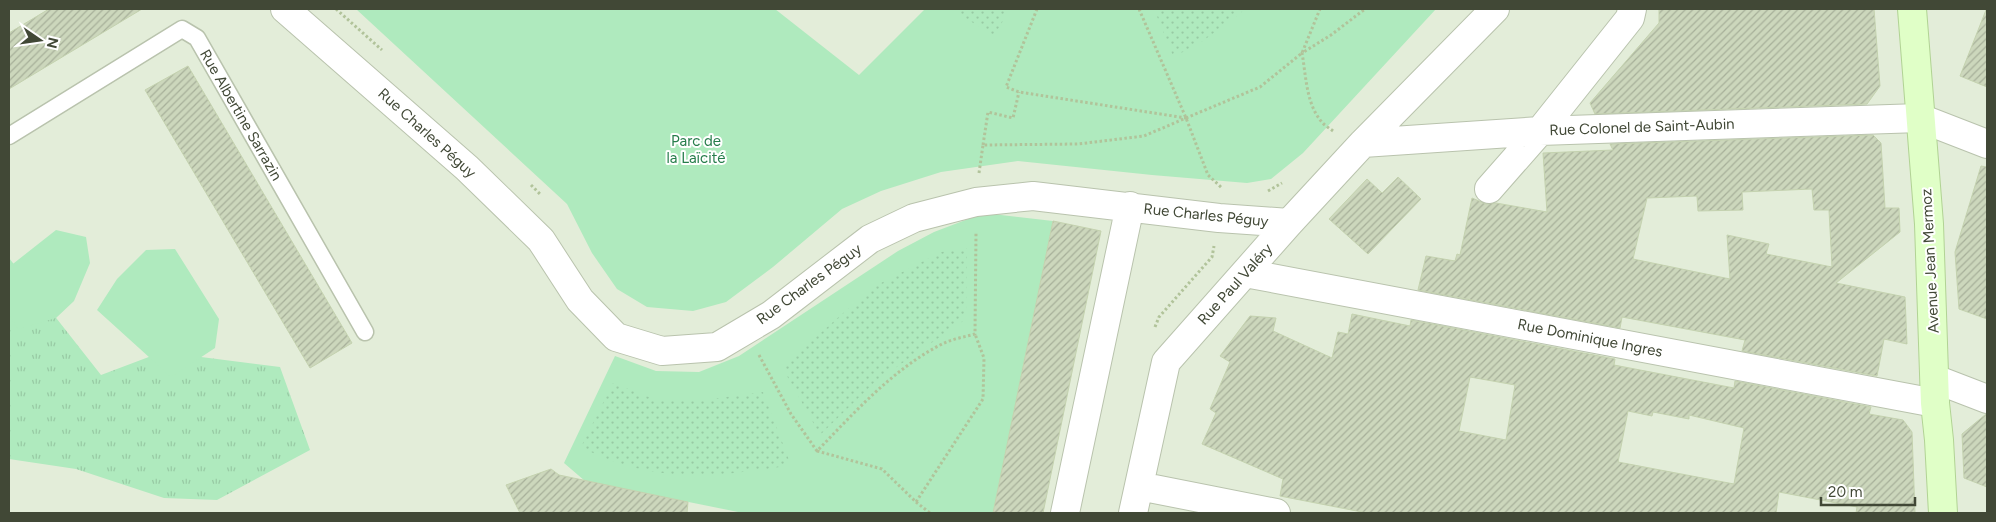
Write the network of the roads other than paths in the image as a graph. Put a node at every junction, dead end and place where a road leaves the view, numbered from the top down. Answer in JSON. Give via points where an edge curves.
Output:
{"nodes":[{"id":1,"x":285,"y":9,"type":"edge"},
{"id":2,"x":1494,"y":9,"type":"edge"},
{"id":3,"x":1632,"y":9,"type":"edge"},
{"id":4,"x":1912,"y":9,"type":"edge"},
{"id":5,"x":1920,"y":118,"type":"junction"},
{"id":6,"x":1540,"y":131,"type":"junction"},
{"id":7,"x":9,"y":136,"type":"edge"},
{"id":8,"x":1363,"y":143,"type":"junction"},
{"id":9,"x":1987,"y":144,"type":"edge"},
{"id":10,"x":1489,"y":188,"type":"dead end"},
{"id":11,"x":1130,"y":206,"type":"junction"},
{"id":12,"x":1289,"y":223,"type":"junction"},
{"id":13,"x":1245,"y":272,"type":"junction"},
{"id":14,"x":365,"y":332,"type":"dead end"},
{"id":15,"x":1935,"y":391,"type":"junction"},
{"id":16,"x":1987,"y":400,"type":"edge"},
{"id":17,"x":1138,"y":486,"type":"junction"},
{"id":18,"x":1065,"y":513,"type":"edge"},
{"id":19,"x":1133,"y":513,"type":"edge"},
{"id":20,"x":1276,"y":513,"type":"edge"},
{"id":21,"x":1943,"y":513,"type":"edge"}],
"edges":[{"from":1,"to":11,"type":"street","name":"Rue Charles Péguy","via":[[467,168],[541,240],[580,300],[616,337],[662,351],[717,347],[771,315],[870,239],[914,218],[976,202],[1033,196]]},
{"from":2,"to":8,"type":"street","name":"Rue Paul Valéry"},
{"from":3,"to":6,"type":"street","via":[[1630,18]]},
{"from":4,"to":5,"type":"street","name":"Avenue Jean Mermoz"},
{"from":5,"to":6,"type":"street","name":"Rue Colonel de Saint-Aubin"},
{"from":5,"to":9,"type":"street"},
{"from":5,"to":15,"type":"street","name":"Avenue Jean Mermoz","via":[[1929,224]]},
{"from":6,"to":8,"type":"street","name":"Rue Colonel de Saint-Aubin"},
{"from":6,"to":10,"type":"street"},
{"from":7,"to":14,"type":"lane","name":"Rue Albertine Sarrazin","via":[[182,30],[197,38]]},
{"from":8,"to":12,"type":"street","name":"Rue Paul Valéry"},
{"from":11,"to":12,"type":"street","name":"Rue Charles Péguy"},
{"from":11,"to":18,"type":"street"},
{"from":12,"to":13,"type":"street","name":"Rue Paul Valéry"},
{"from":13,"to":15,"type":"street","name":"Rue Dominique Ingres"},
{"from":13,"to":17,"type":"street","name":"Rue Paul Valéry","via":[[1166,362]]},
{"from":15,"to":16,"type":"street","name":"Rue Dominique Ingres"},
{"from":15,"to":21,"type":"street","name":"Avenue Jean Mermoz"},
{"from":17,"to":19,"type":"street","name":"Rue Paul Valéry"},
{"from":17,"to":20,"type":"street"}]}
